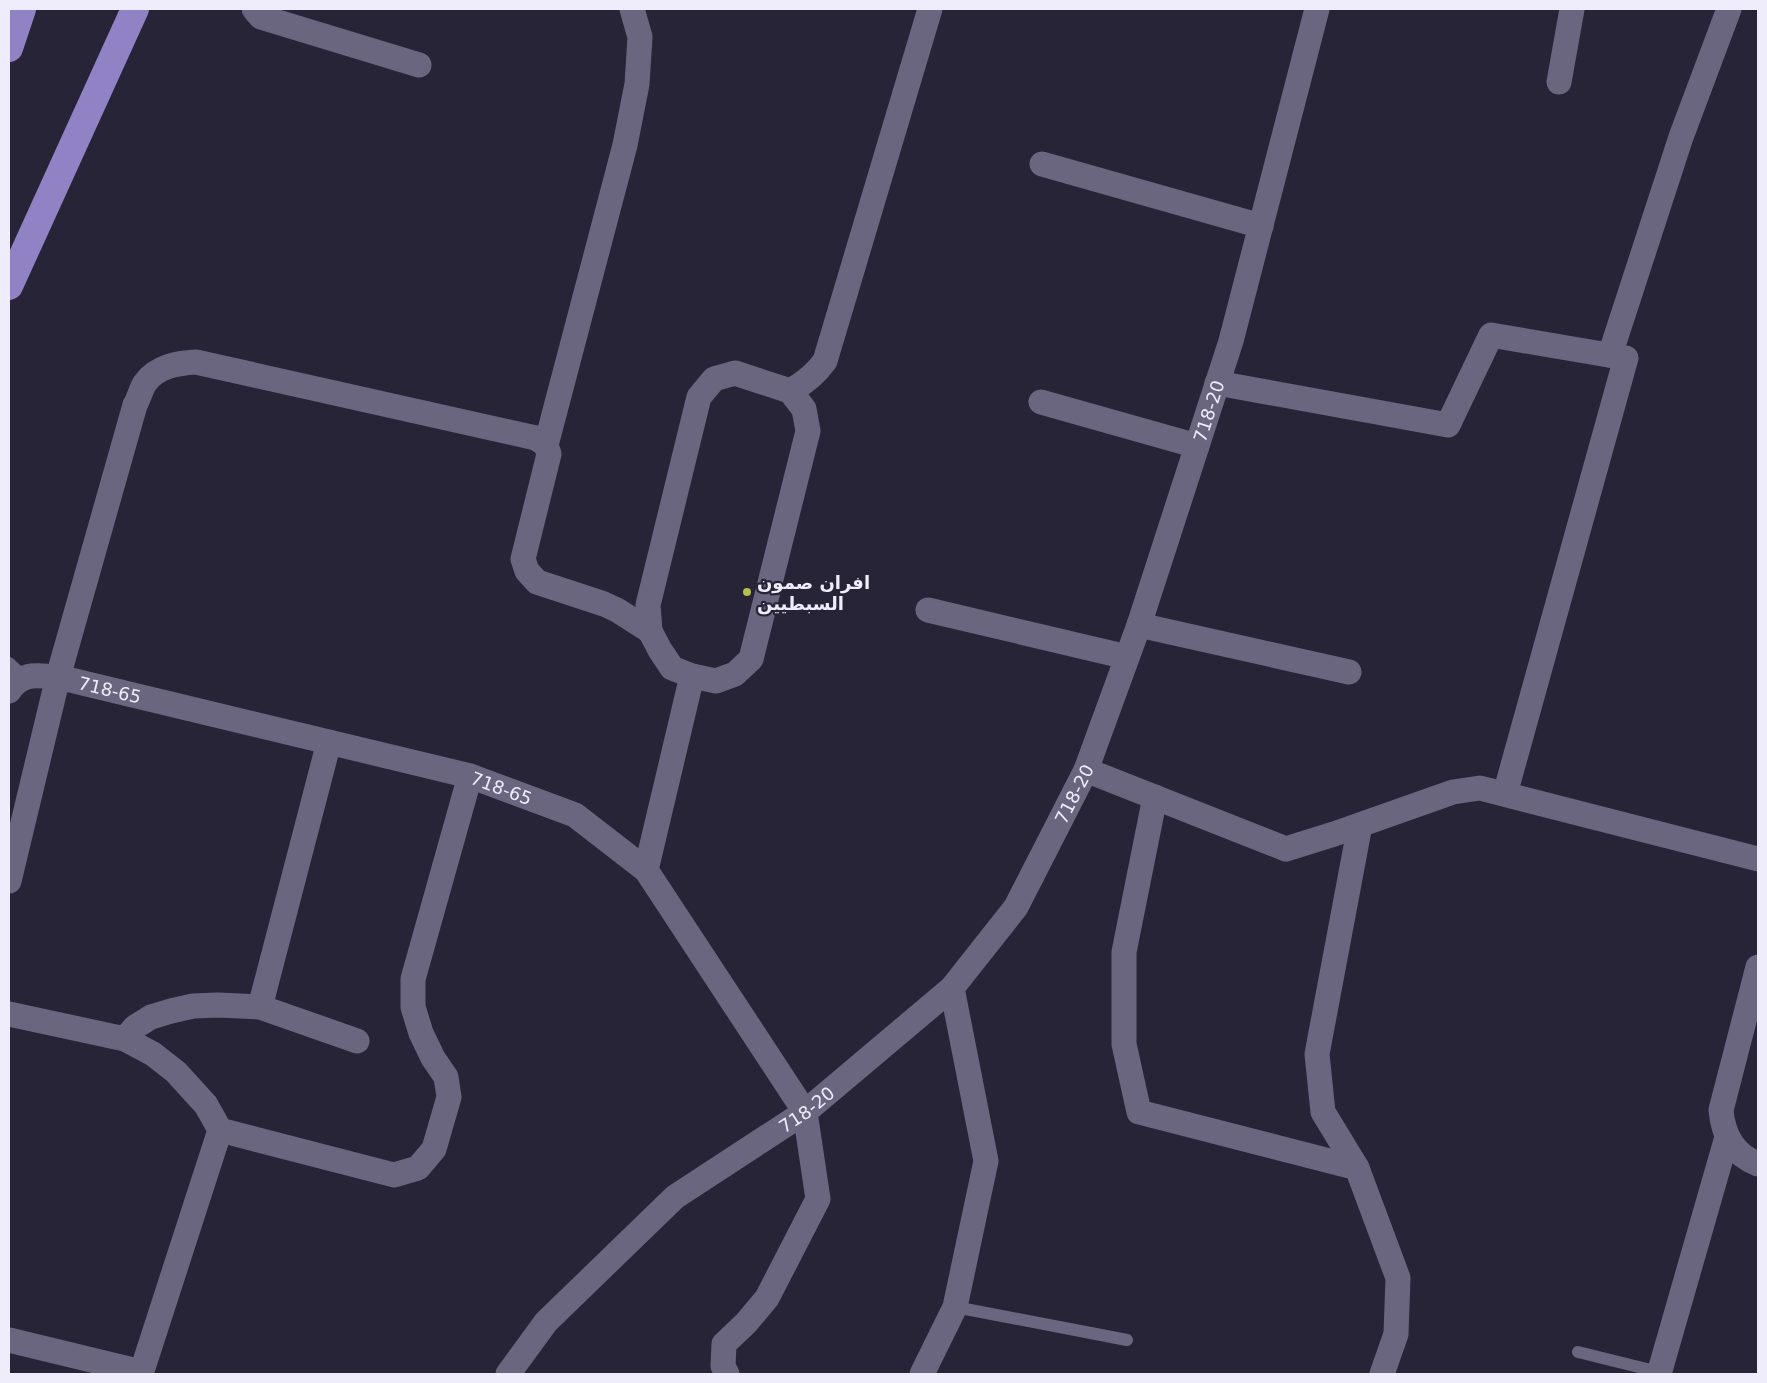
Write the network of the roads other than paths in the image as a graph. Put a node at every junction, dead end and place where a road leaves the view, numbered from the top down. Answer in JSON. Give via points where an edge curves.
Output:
{"nodes":[{"id":1,"x":22,"y":9,"type":"edge"},
{"id":2,"x":135,"y":9,"type":"edge"},
{"id":3,"x":254,"y":9,"type":"edge"},
{"id":4,"x":632,"y":9,"type":"edge"},
{"id":5,"x":930,"y":9,"type":"edge"},
{"id":6,"x":1318,"y":9,"type":"edge"},
{"id":7,"x":1572,"y":9,"type":"edge"},
{"id":8,"x":1729,"y":9,"type":"edge"},
{"id":9,"x":9,"y":48,"type":"edge"},
{"id":10,"x":419,"y":65,"type":"dead end"},
{"id":11,"x":1559,"y":82,"type":"dead end"},
{"id":12,"x":1042,"y":164,"type":"dead end"},
{"id":13,"x":1261,"y":226,"type":"junction"},
{"id":14,"x":9,"y":286,"type":"edge"},
{"id":15,"x":1610,"y":355,"type":"junction"},
{"id":16,"x":1218,"y":383,"type":"junction"},
{"id":17,"x":790,"y":391,"type":"junction"},
{"id":18,"x":1041,"y":402,"type":"dead end"},
{"id":19,"x":546,"y":445,"type":"junction"},
{"id":20,"x":1197,"y":446,"type":"junction"},
{"id":21,"x":928,"y":610,"type":"dead end"},
{"id":22,"x":1139,"y":625,"type":"junction"},
{"id":23,"x":650,"y":631,"type":"junction"},
{"id":24,"x":1127,"y":657,"type":"junction"},
{"id":25,"x":1349,"y":672,"type":"dead end"},
{"id":26,"x":692,"y":676,"type":"junction"},
{"id":27,"x":14,"y":677,"type":"edge"},
{"id":28,"x":58,"y":677,"type":"junction"},
{"id":29,"x":329,"y":742,"type":"junction"},
{"id":30,"x":1086,"y":770,"type":"junction"},
{"id":31,"x":470,"y":776,"type":"junction"},
{"id":32,"x":1505,"y":794,"type":"junction"},
{"id":33,"x":1155,"y":797,"type":"junction"},
{"id":34,"x":1360,"y":826,"type":"junction"},
{"id":35,"x":1758,"y":859,"type":"edge"},
{"id":36,"x":646,"y":870,"type":"junction"},
{"id":37,"x":9,"y":881,"type":"edge"},
{"id":38,"x":1758,"y":967,"type":"edge"},
{"id":39,"x":952,"y":988,"type":"junction"},
{"id":40,"x":260,"y":1007,"type":"junction"},
{"id":41,"x":9,"y":1014,"type":"edge"},
{"id":42,"x":125,"y":1039,"type":"junction"},
{"id":43,"x":357,"y":1041,"type":"dead end"},
{"id":44,"x":805,"y":1112,"type":"junction"},
{"id":45,"x":220,"y":1130,"type":"junction"},
{"id":46,"x":1726,"y":1137,"type":"junction"},
{"id":47,"x":1758,"y":1164,"type":"edge"},
{"id":48,"x":1357,"y":1168,"type":"junction"},
{"id":49,"x":955,"y":1307,"type":"junction"},
{"id":50,"x":9,"y":1340,"type":"edge"},
{"id":51,"x":1127,"y":1340,"type":"dead end"},
{"id":52,"x":1578,"y":1352,"type":"dead end"},
{"id":53,"x":141,"y":1373,"type":"edge"},
{"id":54,"x":1659,"y":1373,"type":"edge"},
{"id":55,"x":508,"y":1374,"type":"edge"},
{"id":56,"x":727,"y":1374,"type":"edge"},
{"id":57,"x":922,"y":1374,"type":"edge"},
{"id":58,"x":1382,"y":1374,"type":"edge"}],
"edges":[{"from":1,"to":9,"type":"highway"},
{"from":2,"to":14,"type":"highway"},
{"from":3,"to":10,"type":"street","via":[[261,17]]},
{"from":4,"to":19,"type":"street","via":[[640,37],[637,84],[625,145]]},
{"from":5,"to":17,"type":"street","via":[[825,361],[806,383]]},
{"from":6,"to":13,"type":"street","name":"718-20"},
{"from":7,"to":11,"type":"street"},
{"from":8,"to":15,"type":"street","via":[[1681,136]]},
{"from":12,"to":13,"type":"street"},
{"from":13,"to":16,"type":"street","name":"718-20"},
{"from":15,"to":16,"type":"street","via":[[1491,334],[1448,425]]},
{"from":15,"to":32,"type":"street","via":[[1626,358]]},
{"from":16,"to":20,"type":"street","name":"718-20"},
{"from":17,"to":23,"type":"street","via":[[735,373],[714,379],[699,397],[648,604]]},
{"from":17,"to":26,"type":"street","via":[[804,409],[808,431],[751,658],[735,674],[716,681]]},
{"from":18,"to":20,"type":"street"},
{"from":19,"to":23,"type":"street","via":[[549,454],[524,559],[527,571],[537,582],[604,604]]},
{"from":19,"to":28,"type":"street","via":[[536,438],[196,362],[174,364],[159,370],[146,382],[135,405]]},
{"from":20,"to":22,"type":"street","name":"718-20"},
{"from":21,"to":24,"type":"street"},
{"from":22,"to":24,"type":"street","name":"718-20"},
{"from":22,"to":25,"type":"street"},
{"from":23,"to":26,"type":"street","via":[[672,668]]},
{"from":24,"to":30,"type":"street","name":"718-20"},
{"from":26,"to":36,"type":"street"},
{"from":27,"to":28,"type":"street","name":"718-65"},
{"from":28,"to":29,"type":"street","name":"718-65"},
{"from":28,"to":37,"type":"street"},
{"from":29,"to":31,"type":"street","name":"718-65"},
{"from":29,"to":40,"type":"street"},
{"from":30,"to":33,"type":"street"},
{"from":30,"to":39,"type":"street","name":"718-20","via":[[1016,907]]},
{"from":31,"to":36,"type":"street","name":"718-65","via":[[575,815]]},
{"from":31,"to":45,"type":"street","via":[[413,979],[413,1007],[421,1033],[446,1077],[449,1098],[434,1149],[418,1168],[394,1175]]},
{"from":32,"to":34,"type":"street","via":[[1480,788],[1453,792]]},
{"from":32,"to":35,"type":"street"},
{"from":33,"to":34,"type":"street","via":[[1286,848]]},
{"from":33,"to":48,"type":"street","via":[[1124,952],[1124,1044],[1139,1112]]},
{"from":34,"to":48,"type":"street","via":[[1317,1054],[1323,1112]]},
{"from":36,"to":44,"type":"street","name":"718-65"},
{"from":38,"to":46,"type":"street","via":[[1723,1097],[1722,1124]]},
{"from":39,"to":44,"type":"street","name":"718-20"},
{"from":39,"to":49,"type":"street","via":[[986,1161]]},
{"from":40,"to":42,"type":"street","via":[[193,1006],[171,1011],[151,1017],[135,1027]]},
{"from":40,"to":43,"type":"street"},
{"from":41,"to":42,"type":"street"},
{"from":42,"to":45,"type":"street","via":[[153,1054],[176,1072],[206,1105]]},
{"from":44,"to":55,"type":"street","name":"718-20","via":[[675,1197],[546,1322]]},
{"from":44,"to":56,"type":"street","via":[[818,1199],[767,1298],[724,1344],[723,1366]]},
{"from":45,"to":53,"type":"street"},
{"from":46,"to":47,"type":"street","via":[[1744,1157]]},
{"from":46,"to":54,"type":"street"},
{"from":48,"to":58,"type":"street","via":[[1398,1278],[1396,1334]]},
{"from":49,"to":51,"type":"lane"},
{"from":49,"to":57,"type":"street"},
{"from":50,"to":53,"type":"street"},
{"from":52,"to":54,"type":"lane"}]}
